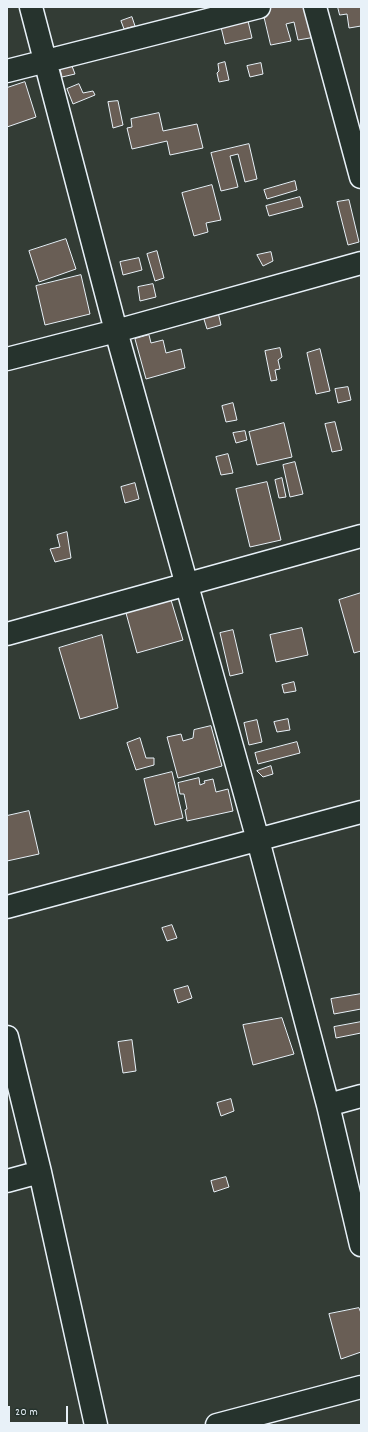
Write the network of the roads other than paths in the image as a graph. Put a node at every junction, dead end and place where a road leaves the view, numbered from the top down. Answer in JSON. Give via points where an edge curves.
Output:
{"nodes":[{"id":1,"x":31,"y":7,"type":"edge"},
{"id":2,"x":259,"y":7,"type":"edge"},
{"id":3,"x":315,"y":7,"type":"edge"},
{"id":4,"x":46,"y":61,"type":"junction"},
{"id":5,"x":7,"y":72,"type":"edge"},
{"id":6,"x":361,"y":177,"type":"edge"},
{"id":7,"x":361,"y":263,"type":"edge"},
{"id":8,"x":116,"y":331,"type":"junction"},
{"id":9,"x":7,"y":359,"type":"edge"},
{"id":10,"x":361,"y":536,"type":"edge"},
{"id":11,"x":186,"y":584,"type":"junction"},
{"id":12,"x":7,"y":634,"type":"edge"},
{"id":13,"x":361,"y":812,"type":"edge"},
{"id":14,"x":258,"y":840,"type":"junction"},
{"id":15,"x":7,"y":907,"type":"edge"},
{"id":16,"x":7,"y":1036,"type":"edge"},
{"id":17,"x":361,"y":1096,"type":"edge"},
{"id":18,"x":328,"y":1105,"type":"junction"},
{"id":19,"x":40,"y":1172,"type":"junction"},
{"id":20,"x":7,"y":1181,"type":"edge"},
{"id":21,"x":361,"y":1245,"type":"edge"},
{"id":22,"x":361,"y":1387,"type":"edge"},
{"id":23,"x":96,"y":1425,"type":"edge"},
{"id":24,"x":218,"y":1425,"type":"edge"}],
"edges":[{"from":1,"to":4,"type":"street"},
{"from":2,"to":4,"type":"street"},
{"from":3,"to":6,"type":"street"},
{"from":4,"to":5,"type":"street"},
{"from":4,"to":8,"type":"street"},
{"from":7,"to":8,"type":"street"},
{"from":8,"to":9,"type":"street"},
{"from":8,"to":11,"type":"street"},
{"from":10,"to":11,"type":"street"},
{"from":11,"to":12,"type":"street"},
{"from":11,"to":14,"type":"street"},
{"from":13,"to":14,"type":"street"},
{"from":14,"to":15,"type":"street"},
{"from":14,"to":18,"type":"street"},
{"from":16,"to":19,"type":"street"},
{"from":17,"to":18,"type":"street"},
{"from":18,"to":21,"type":"street"},
{"from":19,"to":20,"type":"street"},
{"from":19,"to":23,"type":"street"},
{"from":22,"to":24,"type":"street"}]}
